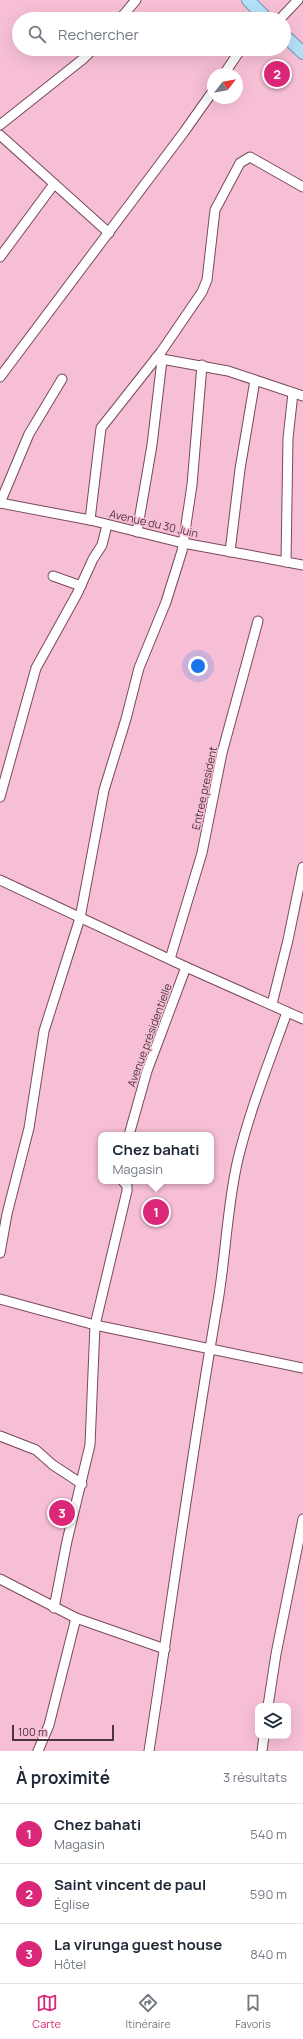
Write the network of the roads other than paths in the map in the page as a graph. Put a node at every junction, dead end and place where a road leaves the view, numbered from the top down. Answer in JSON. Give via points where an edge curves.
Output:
{"nodes":[{"id":1,"x":136,"y":0,"type":"edge"},
{"id":2,"x":248,"y":0,"type":"edge"},
{"id":3,"x":298,"y":0,"type":"edge"},
{"id":4,"x":126,"y":12,"type":"edge"},
{"id":5,"x":259,"y":12,"type":"edge"},
{"id":6,"x":287,"y":12,"type":"edge"},
{"id":7,"x":291,"y":42,"type":"edge"},
{"id":8,"x":303,"y":53,"type":"edge"},
{"id":9,"x":86,"y":56,"type":"edge"},
{"id":10,"x":237,"y":56,"type":"edge"},
{"id":11,"x":228,"y":68,"type":"edge"},
{"id":12,"x":207,"y":99,"type":"edge"},
{"id":13,"x":0,"y":125,"type":"edge"},
{"id":14,"x":0,"y":135,"type":"edge"},
{"id":15,"x":54,"y":184,"type":"junction"},
{"id":16,"x":303,"y":187,"type":"edge"},
{"id":17,"x":109,"y":233,"type":"junction"},
{"id":18,"x":0,"y":257,"type":"edge"},
{"id":19,"x":159,"y":359,"type":"junction"},
{"id":20,"x":202,"y":365,"type":"junction"},
{"id":21,"x":0,"y":377,"type":"edge"},
{"id":22,"x":62,"y":379,"type":"dead end"},
{"id":23,"x":255,"y":380,"type":"junction"},
{"id":24,"x":293,"y":393,"type":"junction"},
{"id":25,"x":303,"y":396,"type":"edge"},
{"id":26,"x":0,"y":503,"type":"edge"},
{"id":27,"x":90,"y":520,"type":"junction"},
{"id":28,"x":107,"y":525,"type":"junction"},
{"id":29,"x":137,"y":532,"type":"junction"},
{"id":30,"x":183,"y":543,"type":"junction"},
{"id":31,"x":230,"y":552,"type":"junction"},
{"id":32,"x":286,"y":562,"type":"junction"},
{"id":33,"x":303,"y":565,"type":"edge"},
{"id":34,"x":53,"y":576,"type":"dead end"},
{"id":35,"x":81,"y":586,"type":"junction"},
{"id":36,"x":258,"y":621,"type":"dead end"},
{"id":37,"x":0,"y":797,"type":"edge"},
{"id":38,"x":303,"y":866,"type":"edge"},
{"id":39,"x":0,"y":880,"type":"edge"},
{"id":40,"x":80,"y":918,"type":"junction"},
{"id":41,"x":170,"y":959,"type":"junction"},
{"id":42,"x":186,"y":967,"type":"junction"},
{"id":43,"x":272,"y":1004,"type":"junction"},
{"id":44,"x":288,"y":1012,"type":"junction"},
{"id":45,"x":303,"y":1019,"type":"edge"},
{"id":46,"x":130,"y":1132,"type":"edge"},
{"id":47,"x":124,"y":1184,"type":"edge"},
{"id":48,"x":4,"y":1213,"type":"edge"},
{"id":49,"x":1,"y":1240,"type":"edge"},
{"id":50,"x":0,"y":1253,"type":"edge"},
{"id":51,"x":0,"y":1299,"type":"edge"},
{"id":52,"x":95,"y":1325,"type":"junction"},
{"id":53,"x":210,"y":1349,"type":"junction"},
{"id":54,"x":303,"y":1368,"type":"edge"},
{"id":55,"x":0,"y":1436,"type":"edge"},
{"id":56,"x":82,"y":1484,"type":"junction"},
{"id":57,"x":303,"y":1519,"type":"edge"},
{"id":58,"x":0,"y":1579,"type":"edge"},
{"id":59,"x":54,"y":1608,"type":"junction"},
{"id":60,"x":76,"y":1618,"type":"junction"},
{"id":61,"x":165,"y":1649,"type":"junction"},
{"id":62,"x":268,"y":1703,"type":"edge"},
{"id":63,"x":264,"y":1739,"type":"edge"},
{"id":64,"x":38,"y":1751,"type":"edge"},
{"id":65,"x":149,"y":1751,"type":"edge"},
{"id":66,"x":262,"y":1751,"type":"edge"}],
"edges":[{"from":1,"to":4,"type":"street"},
{"from":2,"to":5,"type":"main road"},
{"from":3,"to":6,"type":"street"},
{"from":7,"to":8,"type":"main road"},
{"from":9,"to":13,"type":"street"},
{"from":10,"to":11,"type":"street"},
{"from":12,"to":17,"type":"street"},
{"from":14,"to":15,"type":"street"},
{"from":15,"to":17,"type":"street"},
{"from":15,"to":18,"type":"street"},
{"from":16,"to":19,"type":"street","via":[[250,157],[240,163],[215,210],[205,286]]},
{"from":17,"to":21,"type":"street"},
{"from":19,"to":20,"type":"street"},
{"from":19,"to":27,"type":"street","via":[[101,428]]},
{"from":19,"to":29,"type":"street","via":[[152,445]]},
{"from":20,"to":23,"type":"street"},
{"from":20,"to":30,"type":"street","via":[[192,485]]},
{"from":22,"to":26,"type":"street","via":[[29,434]]},
{"from":23,"to":24,"type":"street"},
{"from":23,"to":31,"type":"street","via":[[240,469]]},
{"from":24,"to":25,"type":"street"},
{"from":24,"to":32,"type":"street","via":[[288,438]]},
{"from":26,"to":27,"type":"street","name":"Avenue du 30 Juin"},
{"from":27,"to":28,"type":"street","name":"Avenue du 30 Juin"},
{"from":28,"to":29,"type":"street","name":"Avenue du 30 Juin"},
{"from":28,"to":35,"type":"street","via":[[102,545]]},
{"from":29,"to":30,"type":"street","name":"Avenue du 30 Juin"},
{"from":30,"to":31,"type":"street","name":"Avenue du 30 Juin"},
{"from":30,"to":40,"type":"street","via":[[166,602],[139,668],[111,764]]},
{"from":31,"to":32,"type":"street","name":"Avenue du 30 Juin"},
{"from":32,"to":33,"type":"street","name":"Avenue du 30 Juin"},
{"from":34,"to":35,"type":"street"},
{"from":35,"to":37,"type":"street","via":[[36,668]]},
{"from":36,"to":41,"type":"street","name":"Entree president","via":[[222,753],[202,853]]},
{"from":38,"to":43,"type":"street"},
{"from":39,"to":40,"type":"street"},
{"from":40,"to":41,"type":"street"},
{"from":40,"to":48,"type":"street","via":[[44,1031],[28,1128]]},
{"from":41,"to":42,"type":"street"},
{"from":42,"to":43,"type":"street"},
{"from":42,"to":46,"type":"street","name":"Avenue présidentielle","via":[[147,1071]]},
{"from":43,"to":44,"type":"street"},
{"from":44,"to":45,"type":"street"},
{"from":44,"to":53,"type":"street","via":[[259,1089],[238,1158]]},
{"from":47,"to":52,"type":"street","via":[[127,1191]]},
{"from":48,"to":49,"type":"street"},
{"from":49,"to":50,"type":"street"},
{"from":51,"to":52,"type":"street"},
{"from":52,"to":53,"type":"street"},
{"from":52,"to":56,"type":"street","via":[[90,1445]]},
{"from":53,"to":54,"type":"street"},
{"from":53,"to":61,"type":"street"},
{"from":55,"to":56,"type":"street","via":[[36,1450]]},
{"from":56,"to":59,"type":"street","via":[[67,1541]]},
{"from":57,"to":62,"type":"street"},
{"from":58,"to":59,"type":"street"},
{"from":59,"to":60,"type":"street"},
{"from":60,"to":61,"type":"street"},
{"from":60,"to":64,"type":"street","via":[[49,1725]]},
{"from":61,"to":65,"type":"street"},
{"from":63,"to":66,"type":"street"}]}
